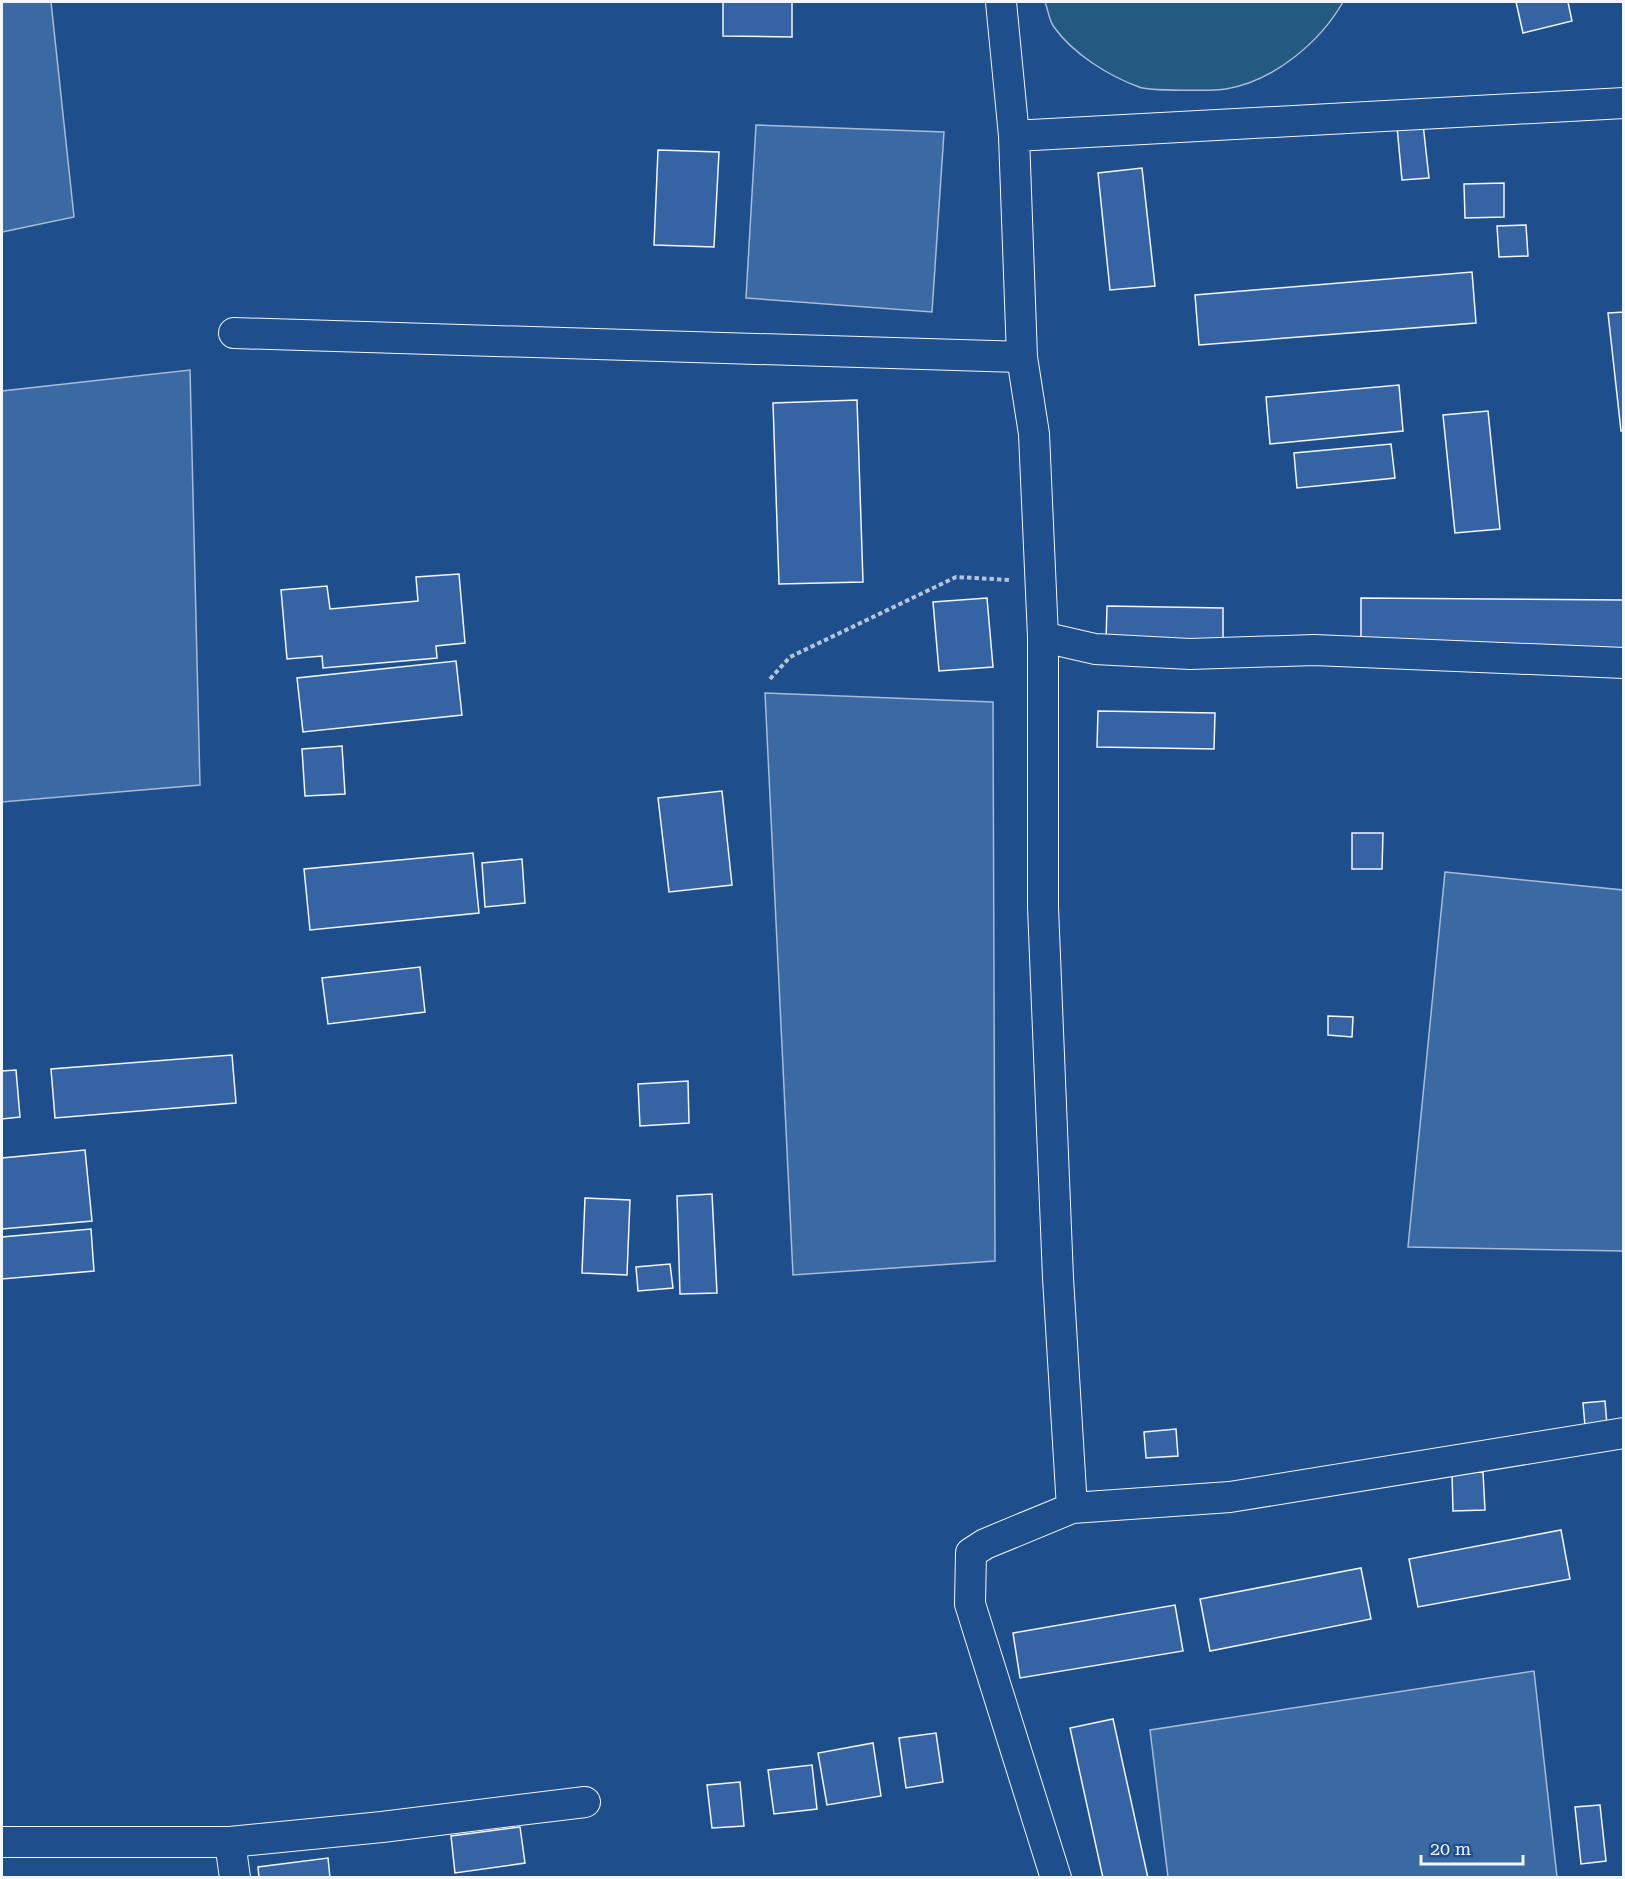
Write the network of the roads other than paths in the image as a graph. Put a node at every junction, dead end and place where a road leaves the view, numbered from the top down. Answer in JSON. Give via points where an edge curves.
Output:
{"nodes":[{"id":1,"x":1001,"y":2,"type":"edge"},
{"id":2,"x":1623,"y":103,"type":"edge"},
{"id":3,"x":1014,"y":136,"type":"junction"},
{"id":4,"x":234,"y":333,"type":"dead end"},
{"id":5,"x":1022,"y":357,"type":"junction"},
{"id":6,"x":1042,"y":637,"type":"junction"},
{"id":7,"x":1623,"y":663,"type":"edge"},
{"id":8,"x":1623,"y":1433,"type":"edge"},
{"id":9,"x":1072,"y":1508,"type":"junction"},
{"id":10,"x":585,"y":1802,"type":"dead end"},
{"id":11,"x":2,"y":1842,"type":"edge"},
{"id":12,"x":230,"y":1842,"type":"junction"},
{"id":13,"x":236,"y":1878,"type":"edge"},
{"id":14,"x":1056,"y":1878,"type":"edge"}],
"edges":[{"from":1,"to":3,"type":"street"},
{"from":2,"to":3,"type":"street"},
{"from":3,"to":5,"type":"street"},
{"from":4,"to":5,"type":"street"},
{"from":5,"to":6,"type":"street","via":[[1034,434]]},
{"from":6,"to":7,"type":"street","via":[[1095,649],[1178,653],[1314,650]]},
{"from":6,"to":9,"type":"street","via":[[1043,907]]},
{"from":8,"to":9,"type":"street","via":[[1230,1497]]},
{"from":9,"to":14,"type":"street","via":[[971,1553],[970,1604]]},
{"from":10,"to":12,"type":"street"},
{"from":11,"to":12,"type":"street"},
{"from":12,"to":13,"type":"street"}]}
